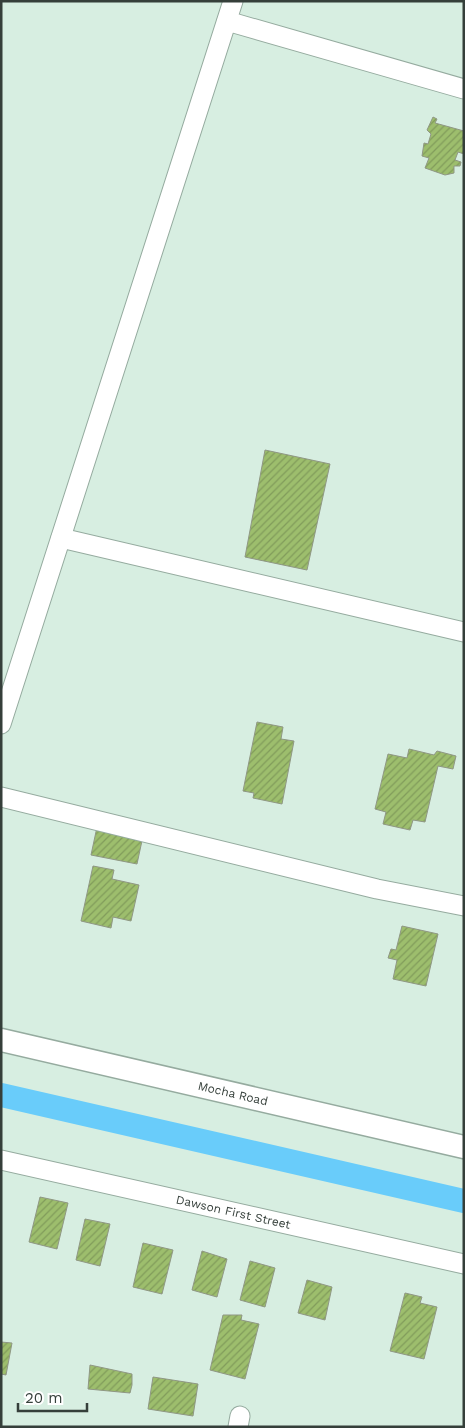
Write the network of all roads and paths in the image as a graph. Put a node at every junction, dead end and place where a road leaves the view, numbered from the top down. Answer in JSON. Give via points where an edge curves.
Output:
{"nodes":[{"id":1,"x":233,"y":1,"type":"edge"},
{"id":2,"x":227,"y":21,"type":"junction"},
{"id":3,"x":464,"y":89,"type":"edge"},
{"id":4,"x":60,"y":538,"type":"junction"},
{"id":5,"x":464,"y":632,"type":"edge"},
{"id":6,"x":1,"y":724,"type":"edge"},
{"id":7,"x":1,"y":797,"type":"edge"},
{"id":8,"x":464,"y":906,"type":"edge"},
{"id":9,"x":1,"y":1040,"type":"edge"},
{"id":10,"x":464,"y":1148,"type":"edge"},
{"id":11,"x":1,"y":1160,"type":"edge"},
{"id":12,"x":464,"y":1264,"type":"edge"}],
"edges":[{"from":1,"to":2,"type":"street"},
{"from":2,"to":3,"type":"street"},
{"from":2,"to":4,"type":"street"},
{"from":4,"to":5,"type":"street"},
{"from":4,"to":6,"type":"street"},
{"from":7,"to":8,"type":"street","via":[[377,889]]},
{"from":9,"to":10,"type":"street","name":"Mocha Road"},
{"from":11,"to":12,"type":"street","name":"Dawson First Street"}]}
